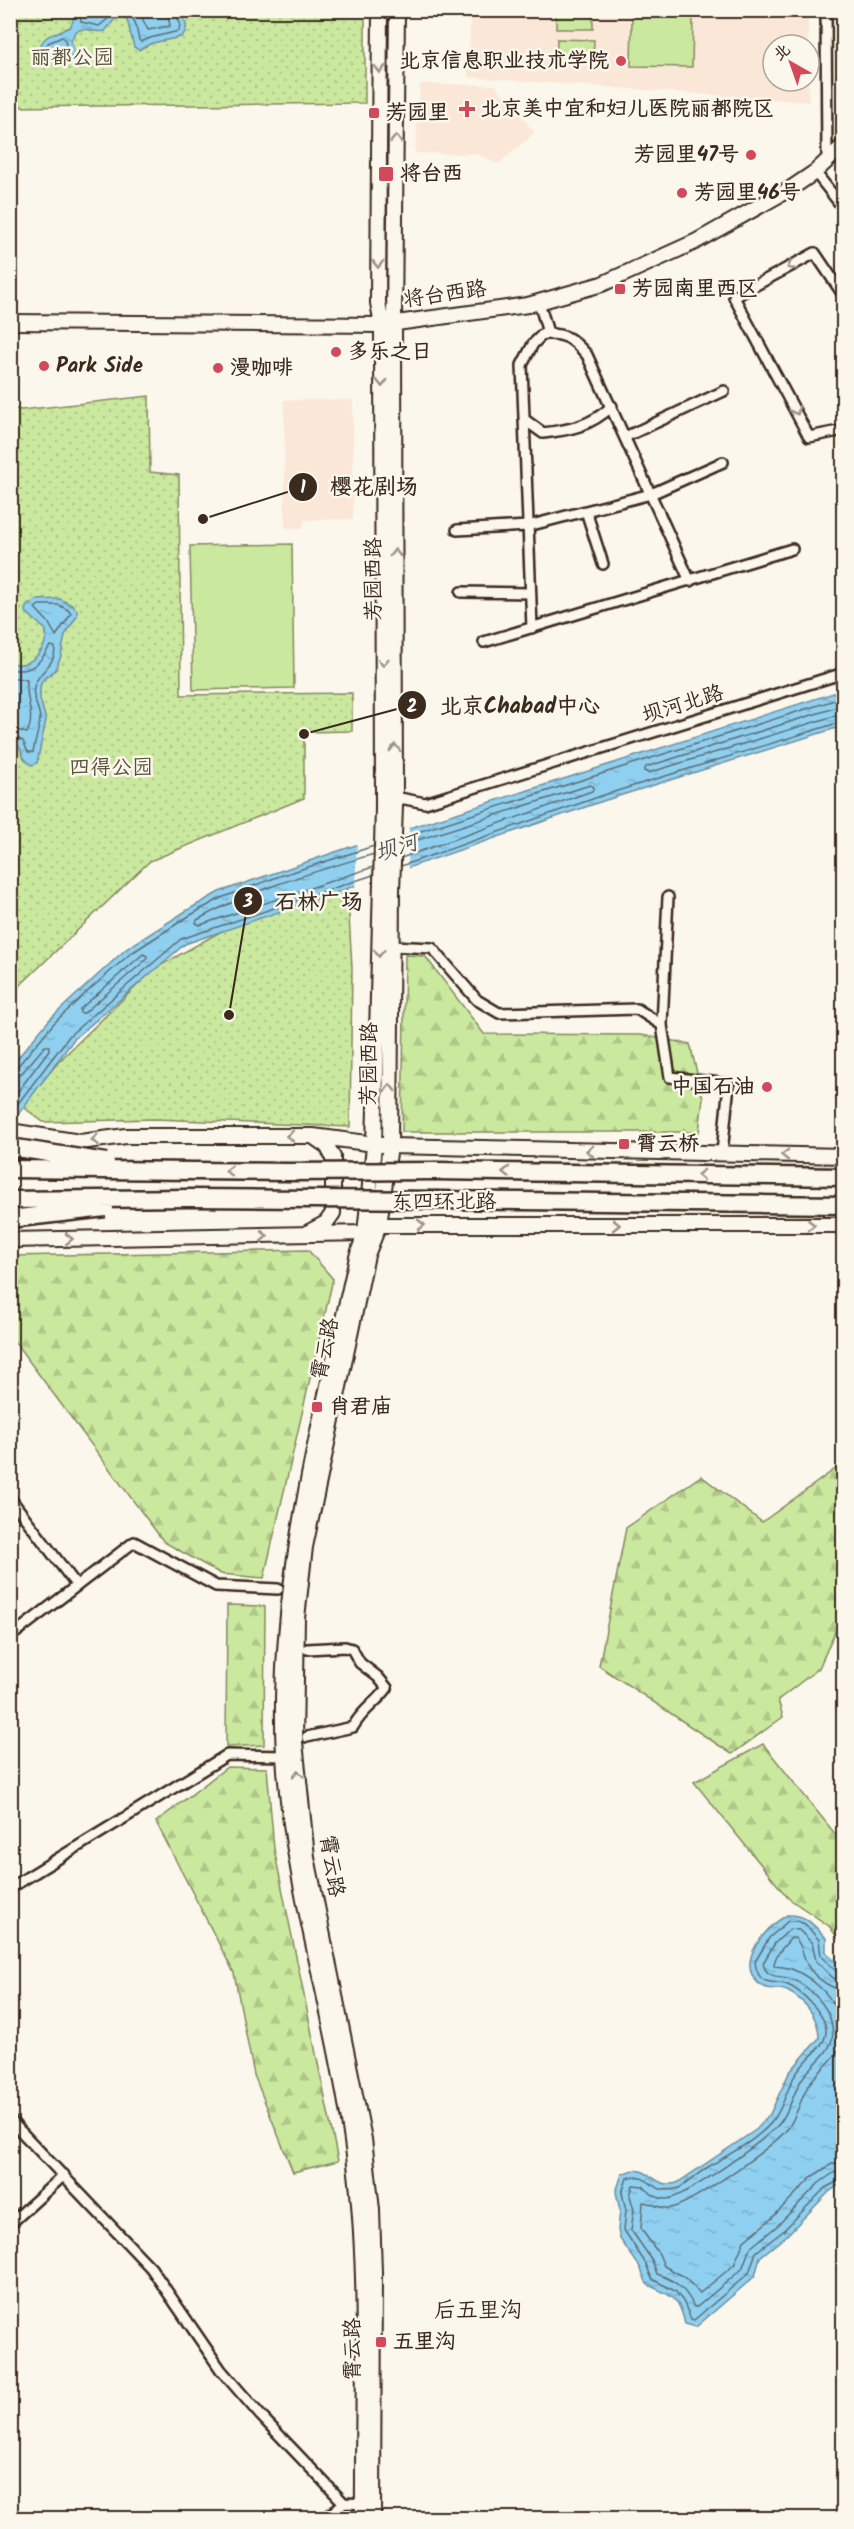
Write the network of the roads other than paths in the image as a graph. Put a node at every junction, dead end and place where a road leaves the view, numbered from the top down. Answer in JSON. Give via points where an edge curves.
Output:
{"nodes":[{"id":1,"x":380,"y":10,"type":"edge"},
{"id":2,"x":397,"y":10,"type":"edge"},
{"id":3,"x":826,"y":10,"type":"edge"},
{"id":4,"x":843,"y":145,"type":"edge"},
{"id":5,"x":827,"y":160,"type":"junction"},
{"id":6,"x":814,"y":172,"type":"junction"},
{"id":7,"x":843,"y":209,"type":"edge"},
{"id":8,"x":843,"y":296,"type":"edge"},
{"id":9,"x":539,"y":302,"type":"junction"},
{"id":10,"x":10,"y":322,"type":"edge"},
{"id":11,"x":388,"y":324,"type":"junction"},
{"id":12,"x":548,"y":333,"type":"junction"},
{"id":13,"x":724,"y":391,"type":"dead end"},
{"id":14,"x":612,"y":406,"type":"junction"},
{"id":15,"x":525,"y":420,"type":"junction"},
{"id":16,"x":843,"y":430,"type":"edge"},
{"id":17,"x":626,"y":437,"type":"junction"},
{"id":18,"x":723,"y":462,"type":"dead end"},
{"id":19,"x":651,"y":494,"type":"junction"},
{"id":20,"x":586,"y":511,"type":"junction"},
{"id":21,"x":528,"y":526,"type":"junction"},
{"id":22,"x":457,"y":530,"type":"dead end"},
{"id":23,"x":792,"y":549,"type":"dead end"},
{"id":24,"x":603,"y":564,"type":"dead end"},
{"id":25,"x":690,"y":581,"type":"junction"},
{"id":26,"x":461,"y":592,"type":"dead end"},
{"id":27,"x":530,"y":593,"type":"junction"},
{"id":28,"x":532,"y":628,"type":"junction"},
{"id":29,"x":484,"y":642,"type":"dead end"},
{"id":30,"x":843,"y":673,"type":"edge"},
{"id":31,"x":391,"y":804,"type":"junction"},
{"id":32,"x":386,"y":893,"type":"junction"},
{"id":33,"x":668,"y":897,"type":"dead end"},
{"id":34,"x":392,"y":946,"type":"junction"},
{"id":35,"x":662,"y":1025,"type":"junction"},
{"id":36,"x":10,"y":1131,"type":"edge"},
{"id":37,"x":313,"y":1136,"type":"junction"},
{"id":38,"x":374,"y":1146,"type":"junction"},
{"id":39,"x":390,"y":1146,"type":"junction"},
{"id":40,"x":10,"y":1147,"type":"edge"},
{"id":41,"x":722,"y":1154,"type":"junction"},
{"id":42,"x":843,"y":1156,"type":"edge"},
{"id":43,"x":10,"y":1169,"type":"edge"},
{"id":44,"x":151,"y":1170,"type":"junction"},
{"id":45,"x":843,"y":1177,"type":"edge"},
{"id":46,"x":188,"y":1198,"type":"junction"},
{"id":47,"x":10,"y":1200,"type":"edge"},
{"id":48,"x":843,"y":1205,"type":"edge"},
{"id":49,"x":10,"y":1220,"type":"edge"},
{"id":50,"x":379,"y":1225,"type":"junction"},
{"id":51,"x":843,"y":1225,"type":"edge"},
{"id":52,"x":365,"y":1233,"type":"junction"},
{"id":53,"x":302,"y":1236,"type":"junction"},
{"id":54,"x":10,"y":1240,"type":"edge"},
{"id":55,"x":10,"y":1498,"type":"edge"},
{"id":56,"x":77,"y":1586,"type":"junction"},
{"id":57,"x":278,"y":1589,"type":"dead end"},
{"id":58,"x":10,"y":1637,"type":"edge"},
{"id":59,"x":307,"y":1649,"type":"dead end"},
{"id":60,"x":307,"y":1737,"type":"dead end"},
{"id":61,"x":284,"y":1756,"type":"junction"},
{"id":62,"x":10,"y":1888,"type":"edge"},
{"id":63,"x":10,"y":2120,"type":"edge"},
{"id":64,"x":64,"y":2175,"type":"junction"},
{"id":65,"x":10,"y":2224,"type":"edge"},
{"id":66,"x":344,"y":2503,"type":"junction"},
{"id":67,"x":366,"y":2509,"type":"edge"},
{"id":68,"x":326,"y":2518,"type":"edge"},
{"id":69,"x":373,"y":2518,"type":"edge"}],
"edges":[{"from":1,"to":11,"type":"main road","name":"芳园西路","one_way":true,"via":[[378,303]]},
{"from":11,"to":2,"type":"main road","name":"芳园西路","one_way":true},
{"from":3,"to":5,"type":"street"},
{"from":4,"to":5,"type":"main road","name":"将台西路"},
{"from":5,"to":6,"type":"main road","name":"将台西路"},
{"from":6,"to":7,"type":"street"},
{"from":6,"to":9,"type":"main road","name":"将台西路","via":[[765,205],[695,242],[602,284]]},
{"from":8,"to":16,"type":"street","one_way":true,"via":[[815,253],[734,297],[809,437]]},
{"from":9,"to":11,"type":"main road","name":"将台西路"},
{"from":9,"to":12,"type":"street"},
{"from":10,"to":11,"type":"main road","name":"将台西路"},
{"from":11,"to":31,"type":"main road","name":"芳园西路"},
{"from":12,"to":14,"type":"street","via":[[560,333],[587,355]]},
{"from":12,"to":15,"type":"street","via":[[532,344],[522,365]]},
{"from":13,"to":17,"type":"street"},
{"from":14,"to":15,"type":"street","via":[[599,418],[576,429],[543,433]]},
{"from":14,"to":17,"type":"street"},
{"from":15,"to":21,"type":"street"},
{"from":17,"to":19,"type":"street"},
{"from":18,"to":19,"type":"street"},
{"from":19,"to":20,"type":"street"},
{"from":19,"to":25,"type":"street"},
{"from":20,"to":21,"type":"street"},
{"from":20,"to":24,"type":"street"},
{"from":21,"to":22,"type":"street"},
{"from":21,"to":27,"type":"street"},
{"from":23,"to":25,"type":"street"},
{"from":25,"to":28,"type":"street"},
{"from":26,"to":27,"type":"street"},
{"from":27,"to":28,"type":"street"},
{"from":28,"to":29,"type":"street"},
{"from":30,"to":31,"type":"street","name":"坝河北路","via":[[425,803]]},
{"from":31,"to":32,"type":"main road","name":"芳园西路"},
{"from":32,"to":34,"type":"main road","name":"芳园西路"},
{"from":32,"to":38,"type":"main road","name":"芳园西路","one_way":true},
{"from":33,"to":35,"type":"street"},
{"from":34,"to":35,"type":"street","via":[[432,948],[477,1000],[499,1013],[637,1009]]},
{"from":39,"to":34,"type":"main road","name":"芳园西路","one_way":true},
{"from":35,"to":41,"type":"street","via":[[670,1077],[729,1084]]},
{"from":37,"to":36,"type":"main road","one_way":true,"via":[[126,1136],[80,1142]]},
{"from":37,"to":38,"type":"main road"},
{"from":37,"to":53,"type":"main road","via":[[327,1146],[333,1157],[333,1213],[326,1223]]},
{"from":38,"to":39,"type":"main road"},
{"from":38,"to":52,"type":"main road","name":"芳园西路"},
{"from":41,"to":39,"type":"main road","one_way":true},
{"from":39,"to":50,"type":"main road","name":"芳园西路"},
{"from":40,"to":44,"type":"highway","bridge":true},
{"from":42,"to":41,"type":"main road","one_way":true},
{"from":43,"to":44,"type":"highway","name":"东四环北路","bridge":true},
{"from":45,"to":44,"type":"highway","name":"东四环北路","one_way":true,"bridge":true},
{"from":46,"to":47,"type":"highway","name":"东四环北路","bridge":true},
{"from":46,"to":48,"type":"highway","name":"东四环北路","bridge":true},
{"from":46,"to":49,"type":"highway","bridge":true},
{"from":50,"to":51,"type":"main road","name":"东四环北路","one_way":true},
{"from":50,"to":52,"type":"main road","name":"东四环北路"},
{"from":67,"to":50,"type":"main road","name":"霄云路","one_way":true,"via":[[374,2272],[372,2210],[364,2139],[307,1857],[295,1742],[295,1674],[305,1547],[367,1255]]},
{"from":52,"to":53,"type":"main road","name":"东四环北路"},
{"from":52,"to":61,"type":"main road","name":"霄云路","via":[[291,1577]]},
{"from":54,"to":53,"type":"main road","name":"东四环北路","one_way":true},
{"from":55,"to":56,"type":"street"},
{"from":56,"to":57,"type":"street","via":[[134,1542],[216,1586]]},
{"from":56,"to":58,"type":"street"},
{"from":59,"to":60,"type":"street","via":[[352,1649],[360,1663],[387,1688],[359,1715],[353,1727]]},
{"from":61,"to":62,"type":"street","via":[[227,1755]]},
{"from":61,"to":67,"type":"main road","name":"霄云路","via":[[300,1877],[352,2139],[361,2219]]},
{"from":63,"to":64,"type":"street"},
{"from":64,"to":65,"type":"street"},
{"from":64,"to":66,"type":"street","via":[[151,2268],[221,2370]]},
{"from":66,"to":67,"type":"street"},
{"from":66,"to":68,"type":"street"},
{"from":67,"to":69,"type":"main road","name":"霄云路"}]}
